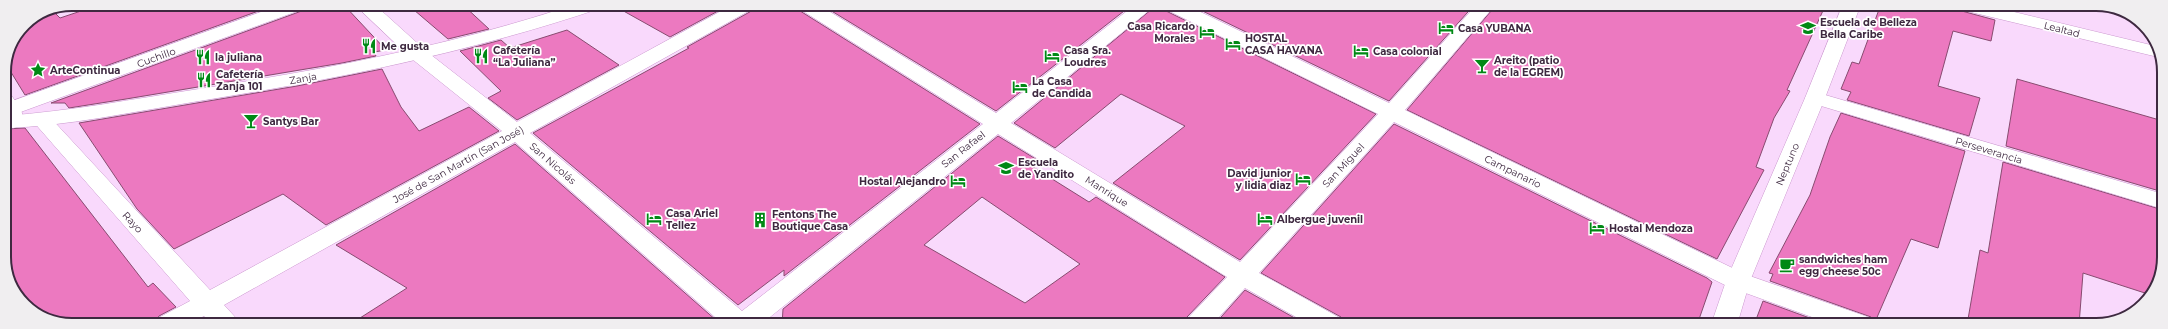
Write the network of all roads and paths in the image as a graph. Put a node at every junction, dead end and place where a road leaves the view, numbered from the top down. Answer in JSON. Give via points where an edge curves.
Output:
{"nodes":[{"id":1,"x":281,"y":11,"type":"edge"},
{"id":2,"x":371,"y":11,"type":"edge"},
{"id":3,"x":575,"y":11,"type":"edge"},
{"id":4,"x":735,"y":11,"type":"edge"},
{"id":5,"x":815,"y":11,"type":"edge"},
{"id":6,"x":1139,"y":11,"type":"edge"},
{"id":7,"x":1183,"y":11,"type":"edge"},
{"id":8,"x":1481,"y":11,"type":"edge"},
{"id":9,"x":1849,"y":11,"type":"edge"},
{"id":10,"x":1992,"y":11,"type":"edge"},
{"id":11,"x":2153,"y":52,"type":"edge"},
{"id":12,"x":419,"y":55,"type":"junction"},
{"id":13,"x":1815,"y":98,"type":"junction"},
{"id":14,"x":11,"y":112,"type":"edge"},
{"id":15,"x":1392,"y":112,"type":"junction"},
{"id":16,"x":11,"y":114,"type":"edge"},
{"id":17,"x":41,"y":119,"type":"junction"},
{"id":18,"x":997,"y":123,"type":"junction"},
{"id":19,"x":516,"y":132,"type":"junction"},
{"id":20,"x":2157,"y":200,"type":"edge"},
{"id":21,"x":1242,"y":275,"type":"junction"},
{"id":22,"x":1738,"y":281,"type":"junction"},
{"id":23,"x":205,"y":304,"type":"junction"},
{"id":24,"x":180,"y":318,"type":"edge"},
{"id":25,"x":220,"y":318,"type":"edge"},
{"id":26,"x":734,"y":318,"type":"edge"},
{"id":27,"x":751,"y":318,"type":"edge"},
{"id":28,"x":1203,"y":318,"type":"edge"},
{"id":29,"x":1319,"y":318,"type":"edge"},
{"id":30,"x":1726,"y":318,"type":"edge"},
{"id":31,"x":1842,"y":318,"type":"edge"}],
"edges":[{"from":1,"to":14,"type":"street","name":"Cuchillo"},
{"from":2,"to":12,"type":"street","name":"San Nicolás"},
{"from":3,"to":12,"type":"street","name":"Zanja","via":[[540,23]]},
{"from":4,"to":19,"type":"street","name":"José de San Martín (San José)"},
{"from":5,"to":18,"type":"street","name":"Manrique"},
{"from":6,"to":18,"type":"street","name":"San Rafael"},
{"from":7,"to":15,"type":"street","name":"Campanario"},
{"from":8,"to":15,"type":"street","name":"San Miguel"},
{"from":9,"to":13,"type":"street","name":"Neptuno"},
{"from":10,"to":11,"type":"street","name":"Lealtad"},
{"from":12,"to":17,"type":"street","name":"Zanja","via":[[279,82]]},
{"from":12,"to":19,"type":"street","name":"San Nicolás"},
{"from":13,"to":20,"type":"street","name":"Perseverancia"},
{"from":13,"to":22,"type":"street","name":"Neptuno"},
{"from":15,"to":21,"type":"street","name":"San Miguel"},
{"from":15,"to":22,"type":"street","name":"Campanario"},
{"from":16,"to":17,"type":"street","name":"Zanja"},
{"from":17,"to":23,"type":"street","name":"Rayo"},
{"from":18,"to":21,"type":"street","name":"Manrique"},
{"from":18,"to":27,"type":"street","name":"San Rafael"},
{"from":19,"to":23,"type":"street","name":"José de San Martín (San José)"},
{"from":19,"to":26,"type":"street","name":"San Nicolás"},
{"from":21,"to":28,"type":"street","name":"San Miguel"},
{"from":21,"to":29,"type":"street","name":"Manrique"},
{"from":22,"to":30,"type":"street","name":"Neptuno"},
{"from":22,"to":31,"type":"street","name":"Campanario"},
{"from":23,"to":24,"type":"street","name":"José de San Martín (San José)"},
{"from":23,"to":25,"type":"street","name":"Rayo"}]}
